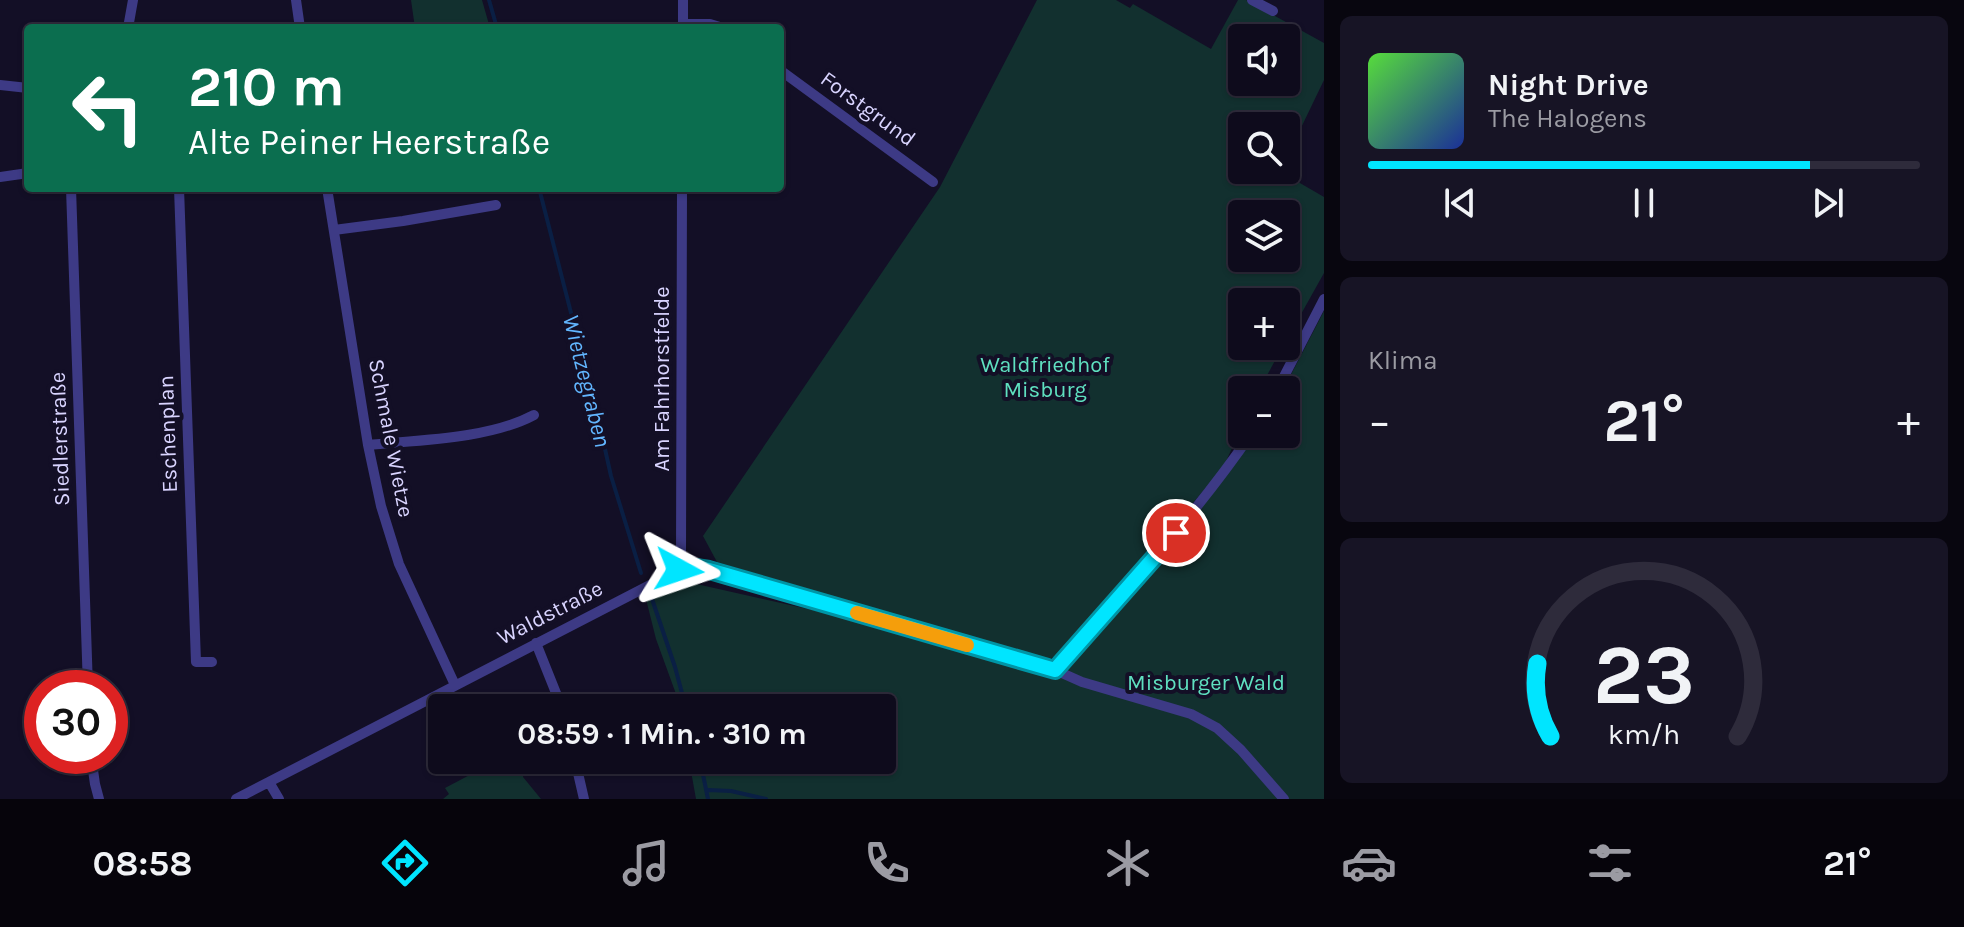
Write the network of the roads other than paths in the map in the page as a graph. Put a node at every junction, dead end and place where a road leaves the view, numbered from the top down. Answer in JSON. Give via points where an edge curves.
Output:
{"nodes":[{"id":1,"x":133,"y":0,"type":"edge"},
{"id":2,"x":296,"y":0,"type":"edge"},
{"id":3,"x":683,"y":0,"type":"edge"},
{"id":4,"x":1252,"y":0,"type":"edge"},
{"id":5,"x":1273,"y":11,"type":"dead end"},
{"id":6,"x":129,"y":24,"type":"edge"},
{"id":7,"x":299,"y":24,"type":"edge"},
{"id":8,"x":683,"y":24,"type":"edge"},
{"id":9,"x":784,"y":73,"type":"edge"},
{"id":10,"x":0,"y":85,"type":"edge"},
{"id":11,"x":24,"y":88,"type":"edge"},
{"id":12,"x":24,"y":174,"type":"edge"},
{"id":13,"x":0,"y":177,"type":"edge"},
{"id":14,"x":933,"y":182,"type":"dead end"},
{"id":15,"x":71,"y":192,"type":"edge"},
{"id":16,"x":179,"y":192,"type":"edge"},
{"id":17,"x":328,"y":192,"type":"edge"},
{"id":18,"x":682,"y":192,"type":"edge"},
{"id":19,"x":496,"y":205,"type":"dead end"},
{"id":20,"x":334,"y":230,"type":"junction"},
{"id":21,"x":1324,"y":299,"type":"edge"},
{"id":22,"x":1284,"y":376,"type":"edge"},
{"id":23,"x":534,"y":415,"type":"dead end"},
{"id":24,"x":368,"y":445,"type":"junction"},
{"id":25,"x":1242,"y":448,"type":"edge"},
{"id":26,"x":679,"y":570,"type":"junction"},
{"id":27,"x":536,"y":643,"type":"junction"},
{"id":28,"x":212,"y":662,"type":"dead end"},
{"id":29,"x":87,"y":670,"type":"edge"},
{"id":30,"x":1055,"y":670,"type":"junction"},
{"id":31,"x":455,"y":685,"type":"junction"},
{"id":32,"x":556,"y":694,"type":"edge"},
{"id":33,"x":94,"y":774,"type":"edge"},
{"id":34,"x":578,"y":774,"type":"edge"},
{"id":35,"x":269,"y":782,"type":"junction"},
{"id":36,"x":99,"y":799,"type":"edge"},
{"id":37,"x":236,"y":799,"type":"edge"},
{"id":38,"x":279,"y":799,"type":"edge"},
{"id":39,"x":584,"y":799,"type":"edge"},
{"id":40,"x":1284,"y":799,"type":"edge"}],
"edges":[{"from":1,"to":6,"type":"street"},
{"from":2,"to":7,"type":"street"},
{"from":3,"to":8,"type":"street"},
{"from":4,"to":5,"type":"street"},
{"from":9,"to":14,"type":"street","name":"Forstgrund"},
{"from":10,"to":11,"type":"street"},
{"from":12,"to":13,"type":"street"},
{"from":15,"to":29,"type":"street","name":"Siedlerstraße"},
{"from":16,"to":28,"type":"street","name":"Eschenplan","via":[[196,662]]},
{"from":17,"to":20,"type":"street","name":"Schmale Wietze"},
{"from":18,"to":26,"type":"street","name":"Am Fahrhorstfelde"},
{"from":19,"to":20,"type":"street"},
{"from":20,"to":24,"type":"street","name":"Schmale Wietze"},
{"from":21,"to":22,"type":"street"},
{"from":23,"to":24,"type":"street","via":[[484,431]]},
{"from":24,"to":31,"type":"street","name":"Schmale Wietze","via":[[399,564]]},
{"from":25,"to":30,"type":"street","via":[[1176,533]]},
{"from":26,"to":27,"type":"street","name":"Waldstraße"},
{"from":26,"to":30,"type":"street","via":[[709,570]]},
{"from":27,"to":31,"type":"street","name":"Waldstraße"},
{"from":27,"to":32,"type":"street"},
{"from":30,"to":40,"type":"street","via":[[1191,714],[1217,728]]},
{"from":31,"to":35,"type":"street","name":"Waldstraße"},
{"from":33,"to":36,"type":"street"},
{"from":34,"to":39,"type":"street"},
{"from":35,"to":37,"type":"street","name":"Waldstraße"},
{"from":35,"to":38,"type":"street"}]}
